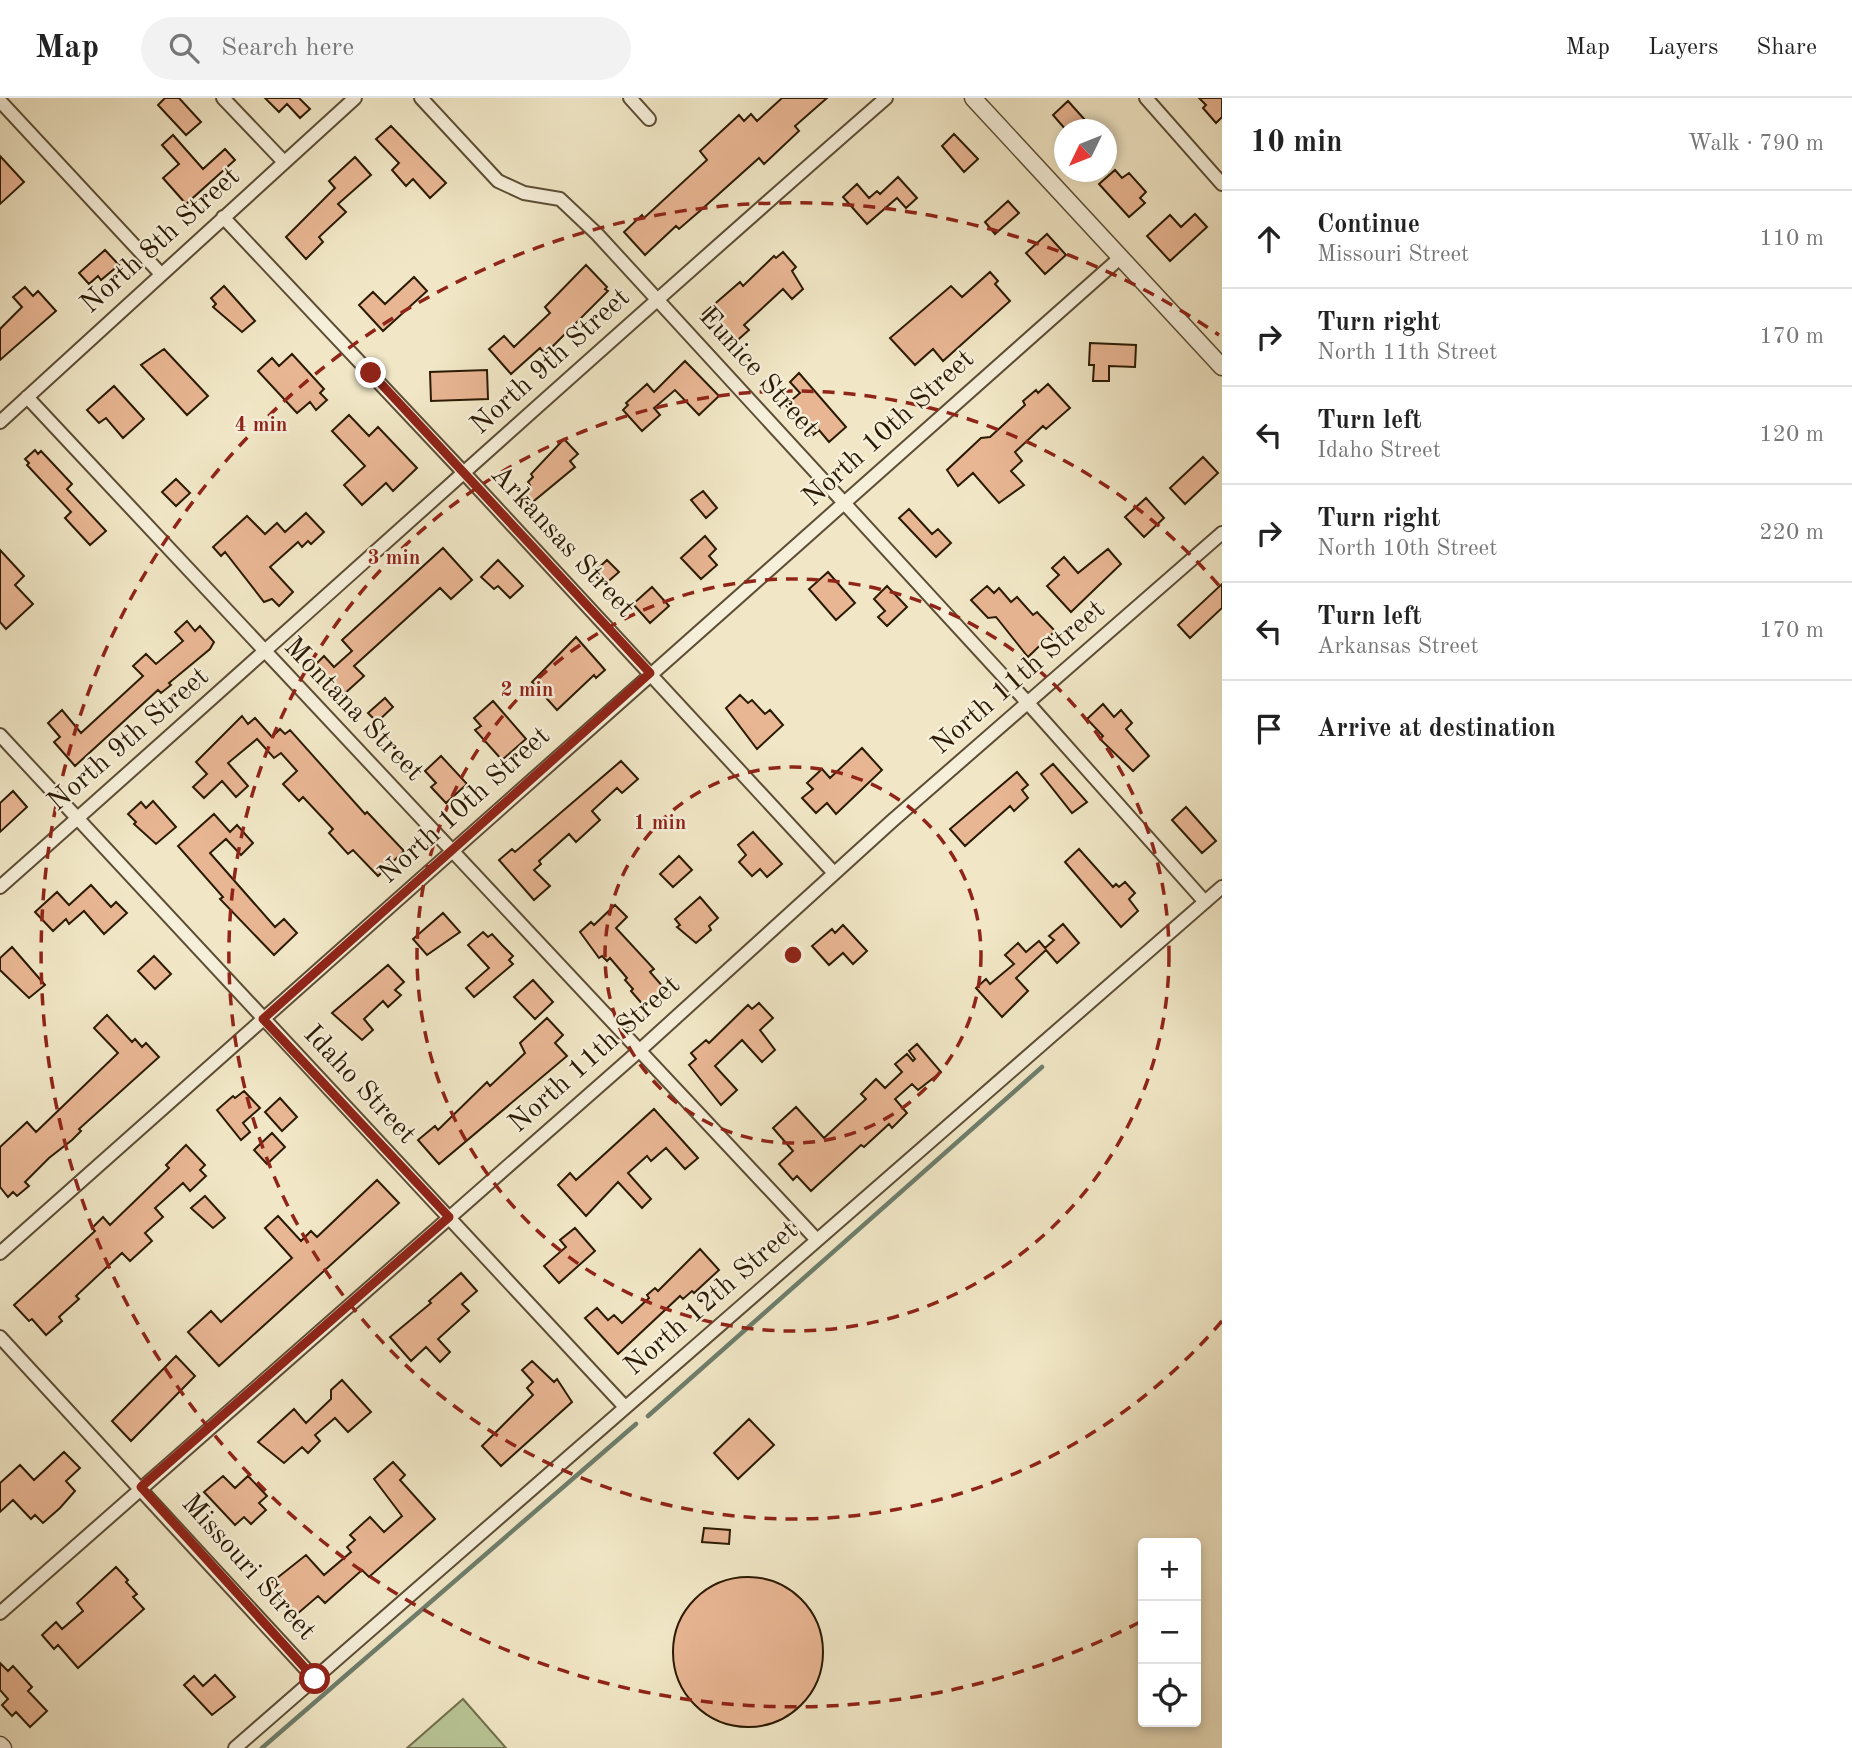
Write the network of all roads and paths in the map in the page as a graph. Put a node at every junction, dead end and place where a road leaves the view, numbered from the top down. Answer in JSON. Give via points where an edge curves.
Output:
{"nodes":[{"id":1,"x":223,"y":98,"type":"edge"},
{"id":2,"x":355,"y":98,"type":"edge"},
{"id":3,"x":421,"y":98,"type":"edge"},
{"id":4,"x":630,"y":98,"type":"edge"},
{"id":5,"x":886,"y":98,"type":"edge"},
{"id":6,"x":973,"y":98,"type":"edge"},
{"id":7,"x":1146,"y":98,"type":"edge"},
{"id":8,"x":0,"y":101,"type":"edge"},
{"id":9,"x":649,"y":119,"type":"dead end"},
{"id":10,"x":284,"y":163,"type":"junction"},
{"id":11,"x":1222,"y":184,"type":"edge"},
{"id":12,"x":223,"y":217,"type":"junction"},
{"id":13,"x":1121,"y":257,"type":"junction"},
{"id":14,"x":160,"y":273,"type":"junction"},
{"id":15,"x":657,"y":299,"type":"junction"},
{"id":16,"x":1222,"y":367,"type":"edge"},
{"id":17,"x":27,"y":397,"type":"junction"},
{"id":18,"x":0,"y":422,"type":"edge"},
{"id":19,"x":465,"y":474,"type":"junction"},
{"id":20,"x":844,"y":503,"type":"junction"},
{"id":21,"x":1222,"y":533,"type":"edge"},
{"id":22,"x":265,"y":652,"type":"junction"},
{"id":23,"x":650,"y":673,"type":"junction"},
{"id":24,"x":1027,"y":702,"type":"junction"},
{"id":25,"x":0,"y":735,"type":"edge"},
{"id":26,"x":77,"y":818,"type":"junction"},
{"id":27,"x":453,"y":850,"type":"junction"},
{"id":28,"x":834,"y":873,"type":"junction"},
{"id":29,"x":0,"y":887,"type":"edge"},
{"id":30,"x":1222,"y":887,"type":"edge"},
{"id":31,"x":1205,"y":902,"type":"junction"},
{"id":32,"x":263,"y":1019,"type":"junction"},
{"id":33,"x":640,"y":1050,"type":"junction"},
{"id":34,"x":449,"y":1217,"type":"junction"},
{"id":35,"x":817,"y":1240,"type":"junction"},
{"id":36,"x":0,"y":1253,"type":"edge"},
{"id":37,"x":0,"y":1336,"type":"edge"},
{"id":38,"x":625,"y":1407,"type":"junction"},
{"id":39,"x":141,"y":1487,"type":"junction"},
{"id":40,"x":0,"y":1613,"type":"edge"},
{"id":41,"x":315,"y":1679,"type":"junction"},
{"id":42,"x":235,"y":1748,"type":"edge"}],
"edges":[{"from":1,"to":10,"type":"street"},
{"from":2,"to":10,"type":"street","name":"North 8th Street"},
{"from":3,"to":15,"type":"street","name":"Eunice Street","via":[[498,181],[532,196],[560,199]]},
{"from":4,"to":9,"type":"street"},
{"from":5,"to":15,"type":"street","name":"North 9th Street"},
{"from":6,"to":13,"type":"street"},
{"from":7,"to":11,"type":"street"},
{"from":8,"to":14,"type":"street"},
{"from":10,"to":12,"type":"street","name":"North 8th Street"},
{"from":12,"to":14,"type":"street","name":"North 8th Street"},
{"from":12,"to":19,"type":"street","name":"Arkansas Street"},
{"from":13,"to":16,"type":"street"},
{"from":13,"to":20,"type":"street","name":"North 10th Street"},
{"from":14,"to":17,"type":"street","name":"North 8th Street"},
{"from":15,"to":19,"type":"street","name":"North 9th Street"},
{"from":15,"to":20,"type":"street","name":"Eunice Street"},
{"from":17,"to":18,"type":"street","name":"North 8th Street"},
{"from":17,"to":22,"type":"street","name":"Montana Street"},
{"from":19,"to":22,"type":"street","name":"North 9th Street"},
{"from":19,"to":23,"type":"street","name":"Arkansas Street"},
{"from":20,"to":23,"type":"street","name":"North 10th Street"},
{"from":20,"to":24,"type":"street","name":"Eunice Street"},
{"from":21,"to":24,"type":"street","name":"North 11th Street"},
{"from":22,"to":26,"type":"street","name":"North 9th Street"},
{"from":22,"to":27,"type":"street","name":"Montana Street"},
{"from":23,"to":27,"type":"street","name":"North 10th Street"},
{"from":23,"to":28,"type":"street","name":"Arkansas Street"},
{"from":24,"to":28,"type":"street","name":"North 11th Street"},
{"from":24,"to":31,"type":"street","name":"Eunice Street"},
{"from":25,"to":26,"type":"street","name":"Idaho Street"},
{"from":26,"to":29,"type":"street","name":"North 9th Street"},
{"from":26,"to":32,"type":"street","name":"Idaho Street"},
{"from":27,"to":32,"type":"street","name":"North 10th Street"},
{"from":27,"to":33,"type":"street","name":"Montana Street"},
{"from":28,"to":33,"type":"street","name":"North 11th Street"},
{"from":30,"to":31,"type":"street","name":"North 12th Street"},
{"from":31,"to":35,"type":"street","name":"North 12th Street"},
{"from":32,"to":34,"type":"street","name":"Idaho Street"},
{"from":32,"to":36,"type":"street","name":"North 10th Street"},
{"from":33,"to":34,"type":"street","name":"North 11th Street"},
{"from":33,"to":35,"type":"street","name":"Montana Street"},
{"from":34,"to":38,"type":"street","name":"Idaho Street"},
{"from":34,"to":39,"type":"street","name":"North 11th Street"},
{"from":35,"to":38,"type":"street","name":"North 12th Street"},
{"from":37,"to":39,"type":"street","name":"Missouri Street"},
{"from":38,"to":41,"type":"street","name":"North 12th Street"},
{"from":39,"to":40,"type":"street","name":"North 11th Street"},
{"from":39,"to":41,"type":"street","name":"Missouri Street"},
{"from":41,"to":42,"type":"street","name":"North 12th Street"}]}
